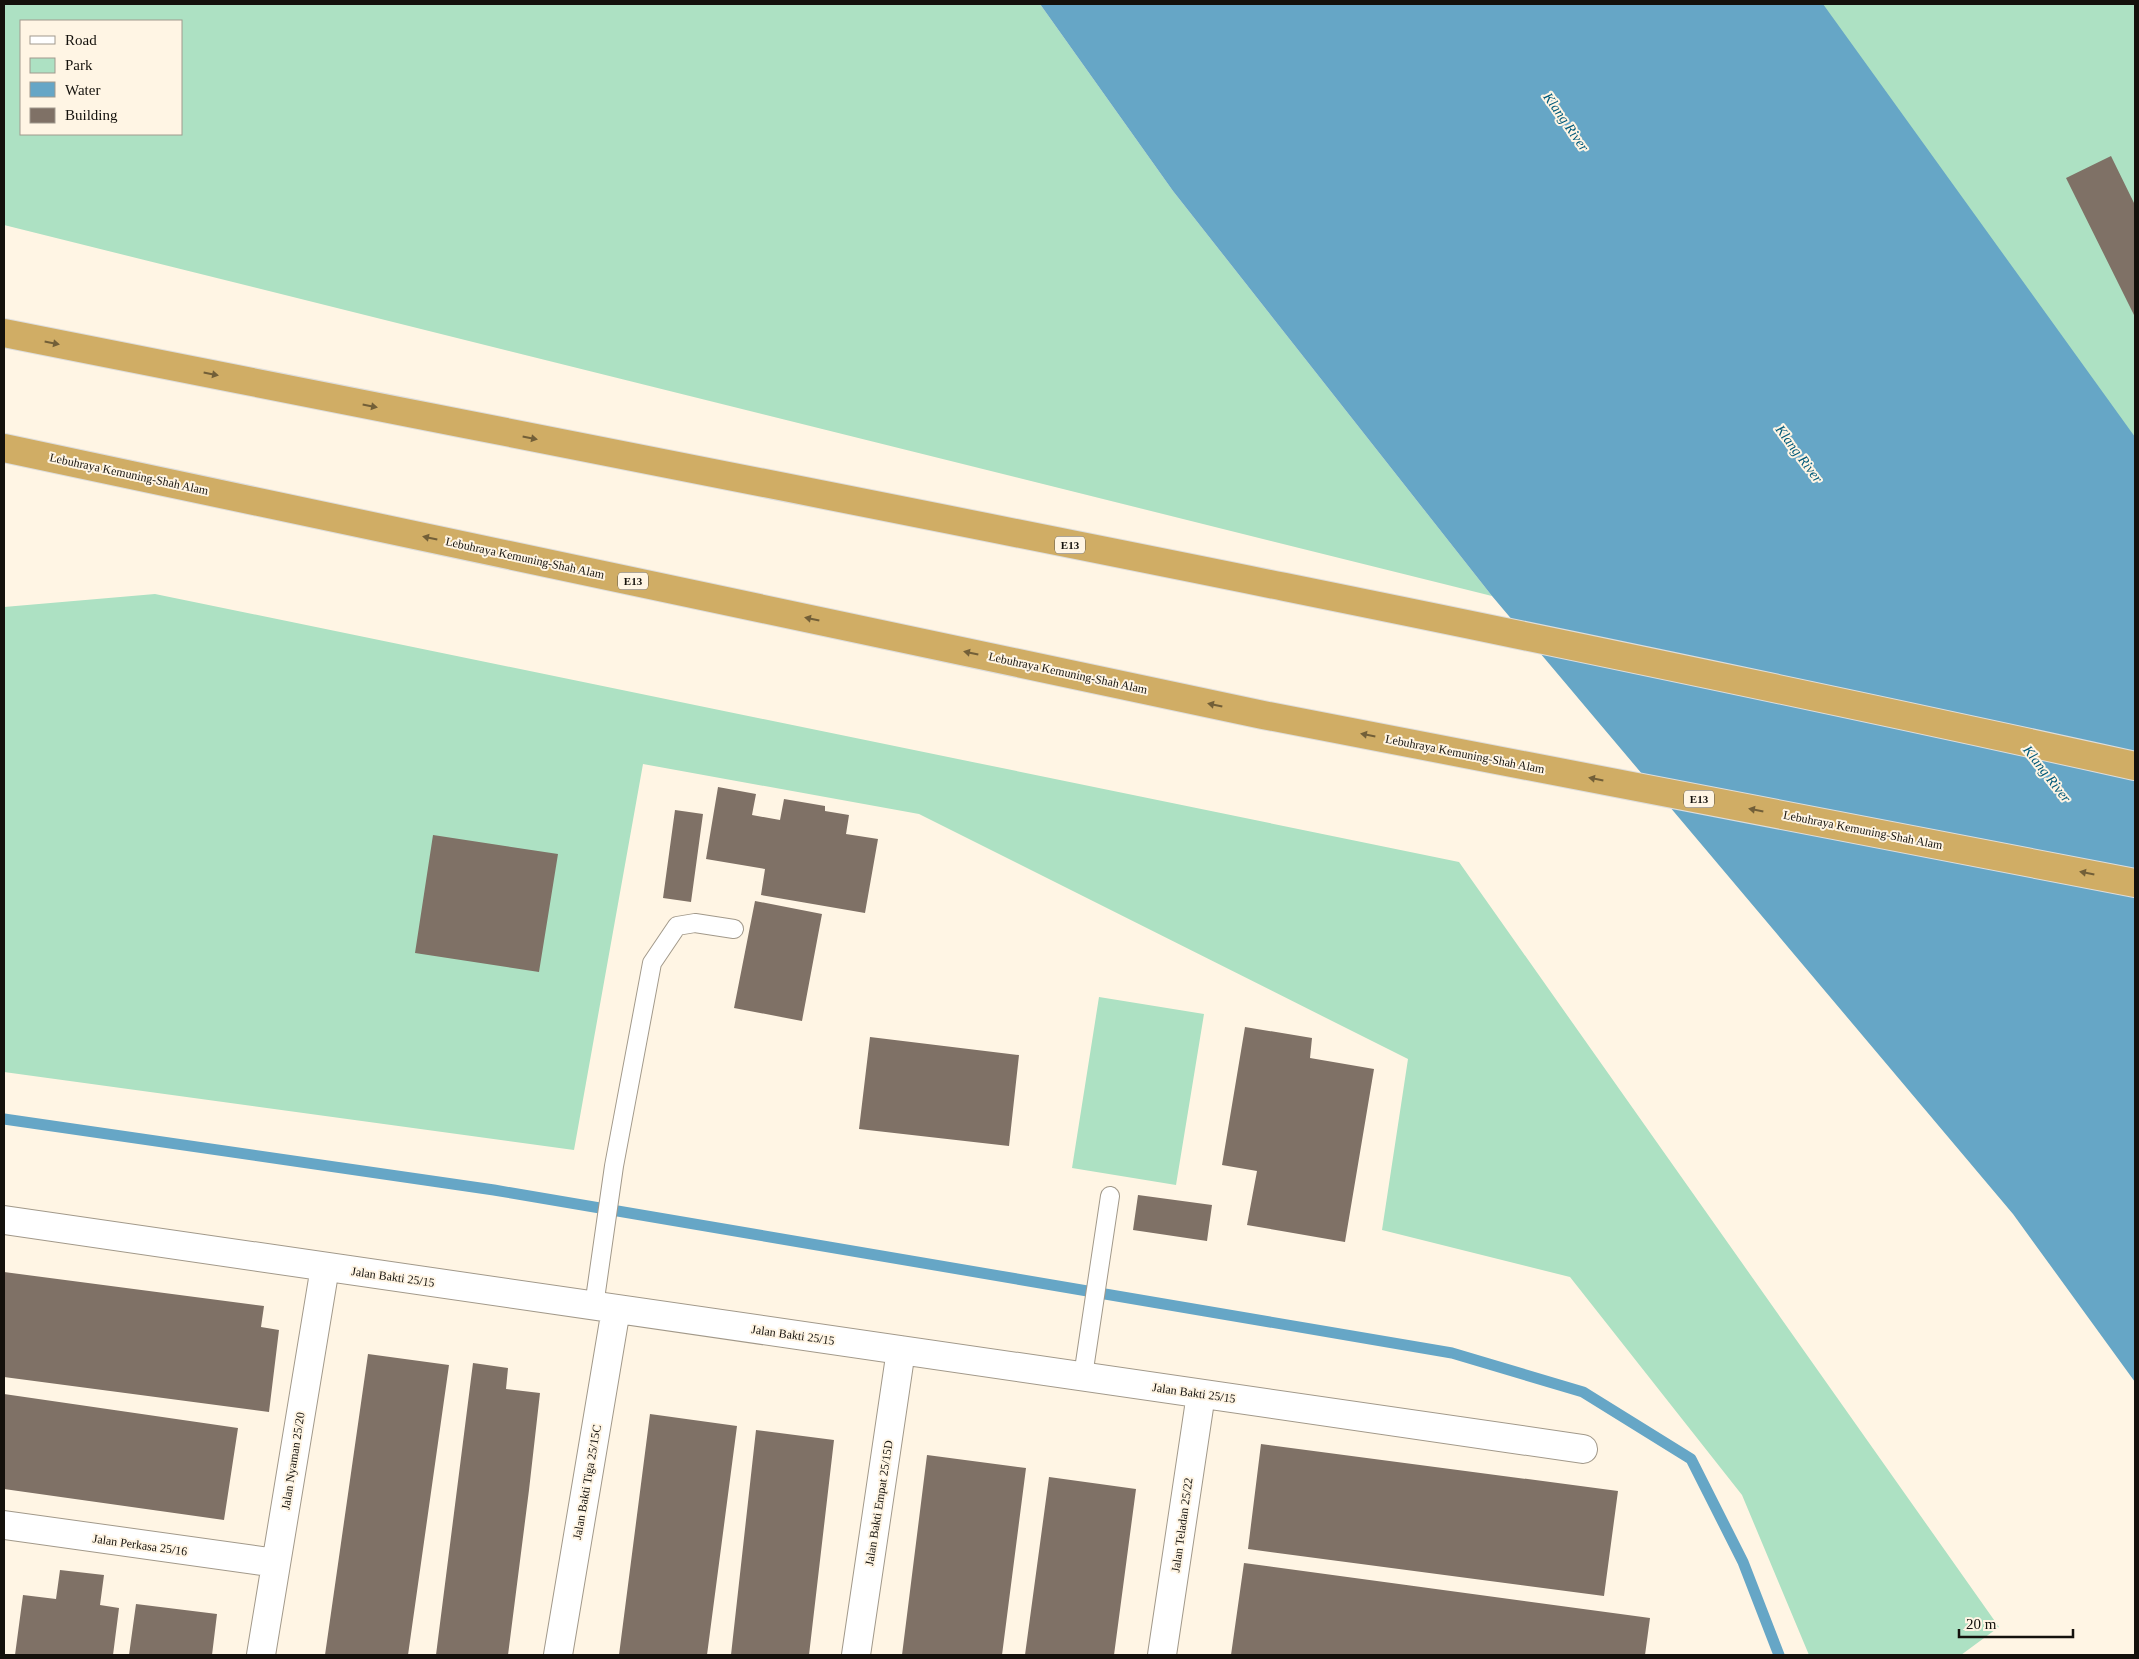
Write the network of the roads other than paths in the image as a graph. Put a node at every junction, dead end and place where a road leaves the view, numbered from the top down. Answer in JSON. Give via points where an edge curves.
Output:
{"nodes":[{"id":1,"x":4,"y":333,"type":"edge"},
{"id":2,"x":4,"y":448,"type":"edge"},
{"id":3,"x":2135,"y":766,"type":"edge"},
{"id":4,"x":2135,"y":883,"type":"edge"},
{"id":5,"x":734,"y":930,"type":"dead end"},
{"id":6,"x":1110,"y":1196,"type":"dead end"},
{"id":7,"x":4,"y":1220,"type":"edge"},
{"id":8,"x":325,"y":1267,"type":"junction"},
{"id":9,"x":605,"y":1307,"type":"junction"},
{"id":10,"x":901,"y":1350,"type":"junction"},
{"id":11,"x":1082,"y":1376,"type":"junction"},
{"id":12,"x":1201,"y":1394,"type":"junction"},
{"id":13,"x":1583,"y":1449,"type":"dead end"},
{"id":14,"x":4,"y":1525,"type":"edge"},
{"id":15,"x":276,"y":1563,"type":"junction"},
{"id":16,"x":261,"y":1655,"type":"edge"},
{"id":17,"x":558,"y":1655,"type":"edge"},
{"id":18,"x":856,"y":1655,"type":"edge"},
{"id":19,"x":1162,"y":1655,"type":"edge"}],
"edges":[{"from":1,"to":3,"type":"highway","number":"E13","one_way":true,"via":[[1266,584],[1906,715]]},
{"from":4,"to":2,"type":"highway","name":"Lebuhraya Kemuning-Shah Alam","number":"E13","one_way":true,"via":[[1263,715]]},
{"from":5,"to":9,"type":"lane","via":[[695,923],[677,926],[652,963],[614,1166],[601,1256]]},
{"from":6,"to":11,"type":"lane"},
{"from":7,"to":8,"type":"street","name":"Jalan Bakti 25/15"},
{"from":8,"to":9,"type":"street","name":"Jalan Bakti 25/15"},
{"from":8,"to":15,"type":"street","name":"Jalan Nyaman 25/20"},
{"from":9,"to":10,"type":"street","name":"Jalan Bakti 25/15"},
{"from":9,"to":17,"type":"street","name":"Jalan Bakti Tiga 25/15C"},
{"from":10,"to":11,"type":"street","name":"Jalan Bakti 25/15"},
{"from":10,"to":18,"type":"street","name":"Jalan Bakti Empat 25/15D"},
{"from":11,"to":12,"type":"street","name":"Jalan Bakti 25/15"},
{"from":12,"to":13,"type":"street","name":"Jalan Bakti 25/15"},
{"from":12,"to":19,"type":"street","name":"Jalan Teladan 25/22"},
{"from":14,"to":15,"type":"street","name":"Jalan Perkasa 25/16"},
{"from":15,"to":16,"type":"street","name":"Jalan Nyaman 25/20"}]}
